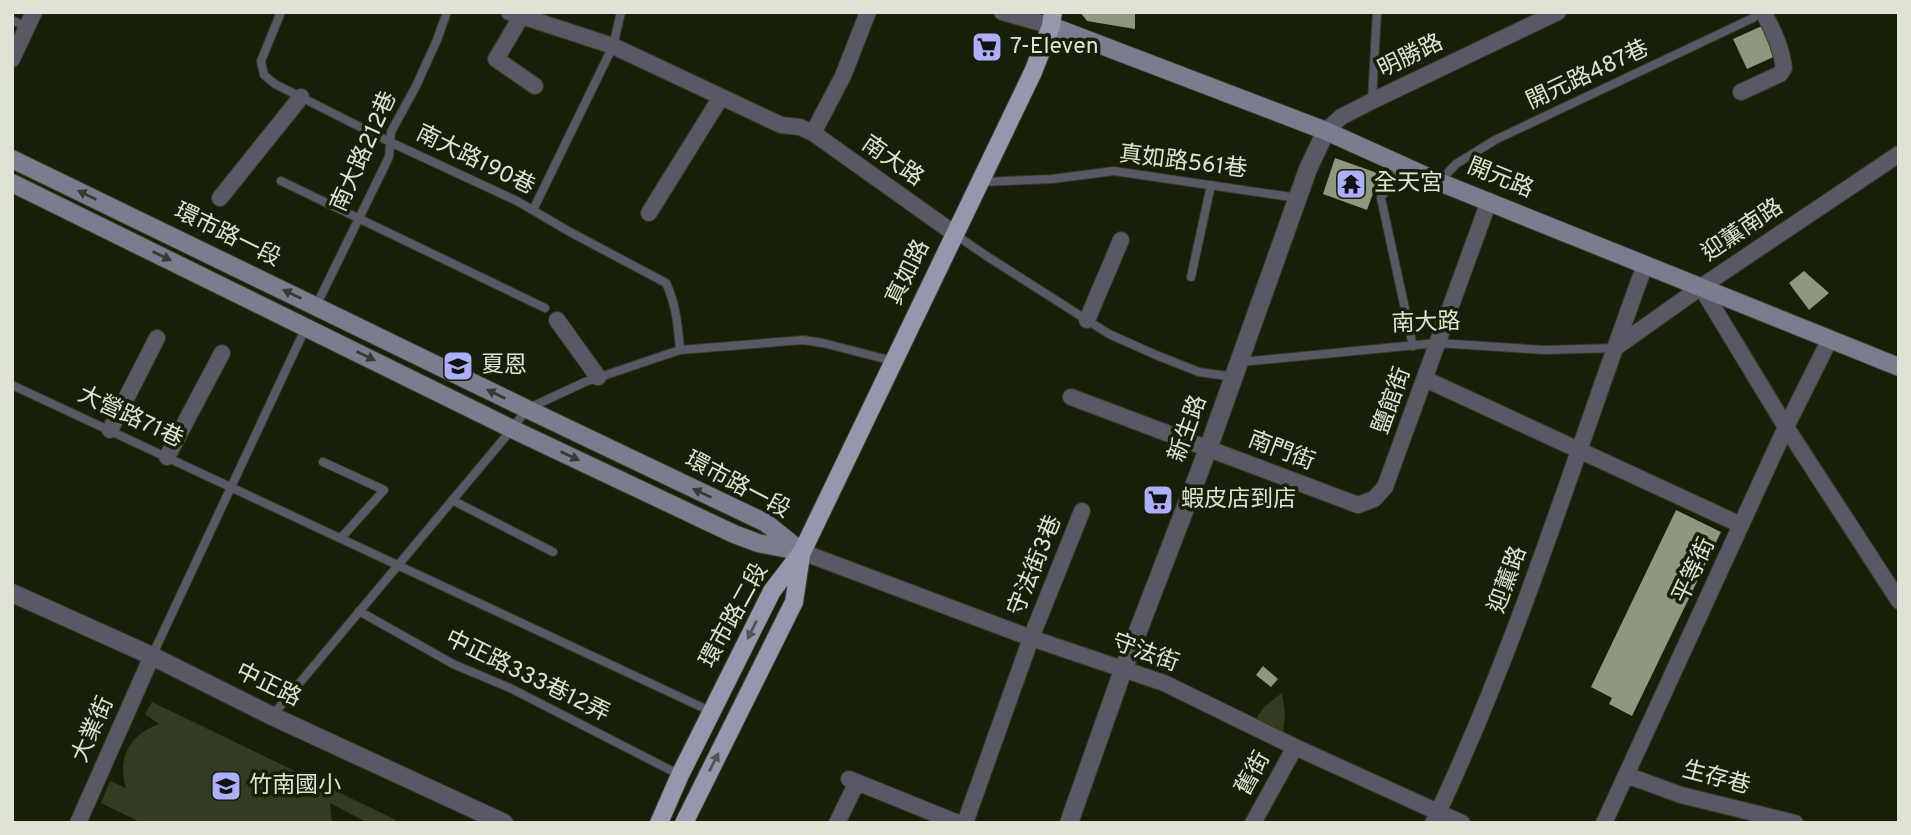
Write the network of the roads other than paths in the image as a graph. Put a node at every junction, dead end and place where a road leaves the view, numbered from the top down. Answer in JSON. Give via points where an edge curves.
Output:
{"nodes":[{"id":1,"x":281,"y":12,"type":"edge"},
{"id":2,"x":447,"y":12,"type":"edge"},
{"id":3,"x":621,"y":12,"type":"edge"},
{"id":4,"x":868,"y":12,"type":"edge"},
{"id":5,"x":1002,"y":12,"type":"edge"},
{"id":6,"x":1377,"y":12,"type":"edge"},
{"id":7,"x":1558,"y":12,"type":"edge"},
{"id":8,"x":1758,"y":12,"type":"edge"},
{"id":9,"x":1763,"y":12,"type":"edge"},
{"id":10,"x":519,"y":14,"type":"edge"},
{"id":11,"x":1052,"y":19,"type":"edge"},
{"id":12,"x":24,"y":20,"type":"edge"},
{"id":13,"x":613,"y":46,"type":"junction"},
{"id":14,"x":12,"y":59,"type":"edge"},
{"id":15,"x":535,"y":86,"type":"dead end"},
{"id":16,"x":1741,"y":92,"type":"dead end"},
{"id":17,"x":301,"y":97,"type":"junction"},
{"id":18,"x":721,"y":97,"type":"junction"},
{"id":19,"x":1372,"y":101,"type":"junction"},
{"id":20,"x":1326,"y":131,"type":"junction"},
{"id":21,"x":813,"y":133,"type":"junction"},
{"id":22,"x":390,"y":142,"type":"junction"},
{"id":23,"x":1899,"y":154,"type":"edge"},
{"id":24,"x":12,"y":159,"type":"edge"},
{"id":25,"x":1401,"y":165,"type":"junction"},
{"id":26,"x":281,"y":181,"type":"dead end"},
{"id":27,"x":980,"y":182,"type":"junction"},
{"id":28,"x":1439,"y":182,"type":"junction"},
{"id":29,"x":12,"y":183,"type":"edge"},
{"id":30,"x":1211,"y":185,"type":"junction"},
{"id":31,"x":220,"y":198,"type":"dead end"},
{"id":32,"x":1297,"y":198,"type":"junction"},
{"id":33,"x":1489,"y":201,"type":"junction"},
{"id":34,"x":533,"y":210,"type":"junction"},
{"id":35,"x":649,"y":213,"type":"dead end"},
{"id":36,"x":358,"y":217,"type":"junction"},
{"id":37,"x":955,"y":234,"type":"junction"},
{"id":38,"x":1121,"y":240,"type":"dead end"},
{"id":39,"x":1645,"y":265,"type":"junction"},
{"id":40,"x":1191,"y":277,"type":"dead end"},
{"id":41,"x":1700,"y":287,"type":"junction"},
{"id":42,"x":316,"y":306,"type":"junction"},
{"id":43,"x":545,"y":307,"type":"dead end"},
{"id":44,"x":557,"y":320,"type":"dead end"},
{"id":45,"x":1087,"y":320,"type":"junction"},
{"id":46,"x":306,"y":327,"type":"junction"},
{"id":47,"x":157,"y":338,"type":"dead end"},
{"id":48,"x":1830,"y":339,"type":"junction"},
{"id":49,"x":1437,"y":343,"type":"junction"},
{"id":50,"x":1413,"y":345,"type":"junction"},
{"id":51,"x":1615,"y":348,"type":"junction"},
{"id":52,"x":680,"y":350,"type":"junction"},
{"id":53,"x":222,"y":353,"type":"dead end"},
{"id":54,"x":893,"y":361,"type":"junction"},
{"id":55,"x":1899,"y":367,"type":"edge"},
{"id":56,"x":1237,"y":370,"type":"junction"},
{"id":57,"x":598,"y":377,"type":"junction"},
{"id":58,"x":1425,"y":379,"type":"junction"},
{"id":59,"x":12,"y":385,"type":"edge"},
{"id":60,"x":1071,"y":397,"type":"dead end"},
{"id":61,"x":527,"y":409,"type":"junction"},
{"id":62,"x":1786,"y":427,"type":"junction"},
{"id":63,"x":512,"y":429,"type":"junction"},
{"id":64,"x":110,"y":430,"type":"junction"},
{"id":65,"x":1208,"y":449,"type":"junction"},
{"id":66,"x":1579,"y":450,"type":"junction"},
{"id":67,"x":167,"y":457,"type":"junction"},
{"id":68,"x":323,"y":462,"type":"dead end"},
{"id":69,"x":232,"y":487,"type":"junction"},
{"id":70,"x":1338,"y":498,"type":"joint"},
{"id":71,"x":452,"y":500,"type":"junction"},
{"id":72,"x":1082,"y":511,"type":"dead end"},
{"id":73,"x":1741,"y":525,"type":"junction"},
{"id":74,"x":341,"y":538,"type":"junction"},
{"id":75,"x":553,"y":552,"type":"dead end"},
{"id":76,"x":802,"y":552,"type":"junction"},
{"id":77,"x":397,"y":564,"type":"junction"},
{"id":78,"x":12,"y":593,"type":"edge"},
{"id":79,"x":1899,"y":601,"type":"edge"},
{"id":80,"x":359,"y":611,"type":"junction"},
{"id":81,"x":1031,"y":638,"type":"junction"},
{"id":82,"x":152,"y":656,"type":"junction"},
{"id":83,"x":1124,"y":670,"type":"junction"},
{"id":84,"x":712,"y":712,"type":"junction"},
{"id":85,"x":272,"y":716,"type":"junction"},
{"id":86,"x":1295,"y":747,"type":"junction"},
{"id":87,"x":680,"y":775,"type":"junction"},
{"id":88,"x":1626,"y":775,"type":"junction"},
{"id":89,"x":921,"y":816,"type":"edge"},
{"id":90,"x":1436,"y":817,"type":"edge"},
{"id":91,"x":78,"y":823,"type":"edge"},
{"id":92,"x":503,"y":823,"type":"edge"},
{"id":93,"x":659,"y":823,"type":"edge"},
{"id":94,"x":684,"y":823,"type":"edge"},
{"id":95,"x":837,"y":823,"type":"edge"},
{"id":96,"x":958,"y":823,"type":"edge"},
{"id":97,"x":965,"y":823,"type":"edge"},
{"id":98,"x":1069,"y":823,"type":"edge"},
{"id":99,"x":1253,"y":823,"type":"edge"},
{"id":100,"x":1462,"y":823,"type":"edge"},
{"id":101,"x":1604,"y":823,"type":"edge"},
{"id":102,"x":1795,"y":823,"type":"edge"}],
"edges":[{"from":1,"to":17,"type":"lane","name":"南大路190巷","via":[[261,61],[264,75]]},
{"from":2,"to":22,"type":"lane","name":"南大路212巷"},
{"from":3,"to":13,"type":"lane"},
{"from":4,"to":21,"type":"street","via":[[843,76]]},
{"from":5,"to":11,"type":"street","name":"開元路"},
{"from":6,"to":19,"type":"lane"},
{"from":7,"to":19,"type":"street","name":"明勝路"},
{"from":8,"to":28,"type":"lane","name":"開元路487巷","via":[[1495,141],[1456,164]]},
{"from":9,"to":16,"type":"street","via":[[1784,68]]},
{"from":10,"to":13,"type":"street","name":"南大路"},
{"from":10,"to":15,"type":"street","via":[[496,59]]},
{"from":11,"to":20,"type":"main road","name":"開元路"},
{"from":11,"to":27,"type":"main road","name":"真如路","via":[[1033,72]]},
{"from":12,"to":14,"type":"street"},
{"from":13,"to":18,"type":"street","name":"南大路"},
{"from":13,"to":34,"type":"lane"},
{"from":17,"to":22,"type":"lane","name":"南大路190巷"},
{"from":17,"to":31,"type":"street"},
{"from":18,"to":21,"type":"street","name":"南大路","via":[[781,125]]},
{"from":18,"to":35,"type":"street"},
{"from":19,"to":20,"type":"street","name":"明勝路","via":[[1341,117]]},
{"from":20,"to":25,"type":"main road","name":"開元路"},
{"from":20,"to":32,"type":"street","name":"新生路"},
{"from":21,"to":37,"type":"street","name":"南大路"},
{"from":22,"to":34,"type":"lane","name":"南大路190巷"},
{"from":22,"to":36,"type":"lane","name":"南大路212巷","via":[[389,157]]},
{"from":23,"to":41,"type":"street","name":"迎薰南路"},
{"from":42,"to":24,"type":"main road","name":"環市路一段","one_way":true},
{"from":25,"to":28,"type":"main road","name":"開元路"},
{"from":25,"to":50,"type":"lane","via":[[1381,198]]},
{"from":26,"to":36,"type":"lane"},
{"from":27,"to":30,"type":"lane","name":"真如路561巷","via":[[1114,171]]},
{"from":27,"to":37,"type":"main road","name":"真如路"},
{"from":28,"to":33,"type":"main road","name":"開元路"},
{"from":29,"to":46,"type":"main road","name":"環市路一段","one_way":true},
{"from":30,"to":32,"type":"lane","name":"真如路561巷"},
{"from":30,"to":40,"type":"lane"},
{"from":32,"to":56,"type":"street","name":"新生路"},
{"from":33,"to":39,"type":"main road","name":"開元路"},
{"from":33,"to":49,"type":"street","name":"鹽館街"},
{"from":34,"to":52,"type":"lane","name":"南大路190巷","via":[[666,283],[678,323]]},
{"from":36,"to":42,"type":"lane","name":"南大路212巷"},
{"from":36,"to":43,"type":"lane"},
{"from":37,"to":45,"type":"lane","name":"南大路"},
{"from":37,"to":54,"type":"main road","name":"真如路"},
{"from":38,"to":45,"type":"street"},
{"from":39,"to":41,"type":"main road","name":"開元路"},
{"from":39,"to":51,"type":"street","name":"迎薰路"},
{"from":41,"to":48,"type":"main road","name":"開元路"},
{"from":41,"to":51,"type":"street","name":"迎薰南路"},
{"from":41,"to":62,"type":"street"},
{"from":61,"to":42,"type":"main road","name":"環市路一段","one_way":true},
{"from":44,"to":57,"type":"street"},
{"from":45,"to":56,"type":"lane","name":"南大路","via":[[1199,372]]},
{"from":46,"to":63,"type":"main road","name":"環市路一段","one_way":true},
{"from":46,"to":69,"type":"lane"},
{"from":47,"to":64,"type":"street"},
{"from":48,"to":55,"type":"main road","name":"開元路"},
{"from":48,"to":62,"type":"street","name":"平等街"},
{"from":49,"to":50,"type":"lane","name":"南大路"},
{"from":49,"to":51,"type":"lane","name":"南大路","via":[[1545,350]]},
{"from":49,"to":58,"type":"street","name":"鹽館街"},
{"from":50,"to":56,"type":"lane","name":"南大路"},
{"from":51,"to":66,"type":"street","name":"迎薰路"},
{"from":52,"to":54,"type":"lane","via":[[803,340]]},
{"from":52,"to":57,"type":"lane"},
{"from":53,"to":67,"type":"street"},
{"from":54,"to":76,"type":"main road","name":"真如路"},
{"from":56,"to":65,"type":"street","name":"新生路"},
{"from":57,"to":61,"type":"lane"},
{"from":58,"to":66,"type":"street"},
{"from":58,"to":70,"type":"street","name":"鹽館街","via":[[1385,487],[1374,499],[1358,505]]},
{"from":59,"to":64,"type":"lane","name":"大營路71巷"},
{"from":60,"to":65,"type":"street","name":"南門街"},
{"from":61,"to":63,"type":"lane"},
{"from":76,"to":61,"type":"main road","name":"環市路一段","one_way":true,"via":[[765,523]]},
{"from":62,"to":73,"type":"street","name":"平等街"},
{"from":62,"to":79,"type":"street"},
{"from":63,"to":71,"type":"lane"},
{"from":63,"to":76,"type":"main road","name":"環市路一段","one_way":true,"via":[[734,534]]},
{"from":64,"to":67,"type":"lane","name":"大營路71巷"},
{"from":65,"to":70,"type":"street","name":"南門街"},
{"from":65,"to":83,"type":"street","name":"新生路"},
{"from":66,"to":73,"type":"street"},
{"from":66,"to":90,"type":"street","name":"迎薰路","via":[[1493,687]]},
{"from":67,"to":69,"type":"lane","name":"大營路71巷"},
{"from":68,"to":74,"type":"lane","via":[[384,490]]},
{"from":69,"to":74,"type":"lane","name":"大營路71巷"},
{"from":69,"to":82,"type":"lane"},
{"from":71,"to":75,"type":"lane"},
{"from":71,"to":77,"type":"lane"},
{"from":72,"to":81,"type":"street","name":"守法街3巷"},
{"from":73,"to":88,"type":"street","name":"平等街"},
{"from":74,"to":77,"type":"lane","name":"大營路71巷"},
{"from":76,"to":81,"type":"street","name":"守法街"},
{"from":76,"to":84,"type":"main road","name":"環市路二段","one_way":true,"via":[[772,591]]},
{"from":94,"to":76,"type":"main road","name":"環市路二段","one_way":true,"via":[[794,602]]},
{"from":77,"to":80,"type":"lane"},
{"from":77,"to":84,"type":"lane","name":"大營路71巷"},
{"from":78,"to":82,"type":"street","name":"中正路"},
{"from":80,"to":85,"type":"lane"},
{"from":80,"to":87,"type":"lane","name":"中正路333巷12弄","via":[[453,664]]},
{"from":81,"to":83,"type":"street","name":"守法街"},
{"from":81,"to":97,"type":"street","name":"守法街3巷"},
{"from":82,"to":85,"type":"street","name":"中正路"},
{"from":82,"to":91,"type":"street","name":"大業街"},
{"from":83,"to":86,"type":"street","name":"守法街","via":[[1164,684]]},
{"from":83,"to":98,"type":"street","name":"新生路"},
{"from":84,"to":87,"type":"main road","name":"環市路二段"},
{"from":85,"to":92,"type":"street","name":"中正路"},
{"from":86,"to":90,"type":"street","name":"守法街"},
{"from":86,"to":99,"type":"street","name":"舊街"},
{"from":87,"to":93,"type":"main road","name":"環市路二段"},
{"from":88,"to":101,"type":"street","name":"平等街"},
{"from":88,"to":102,"type":"street","name":"生存巷","via":[[1681,795]]},
{"from":89,"to":95,"type":"street","via":[[853,780]]},
{"from":89,"to":96,"type":"street"},
{"from":90,"to":100,"type":"street","name":"守法街"}]}
